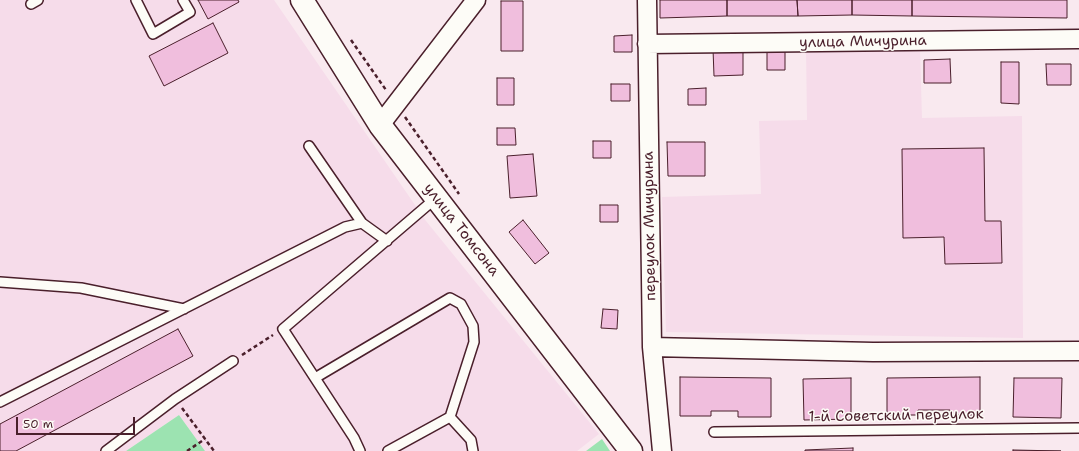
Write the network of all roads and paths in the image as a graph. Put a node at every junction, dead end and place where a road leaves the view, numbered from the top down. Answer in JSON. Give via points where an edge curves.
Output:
{"nodes":[{"id":1,"x":136,"y":0,"type":"edge"},
{"id":2,"x":183,"y":0,"type":"edge"},
{"id":3,"x":302,"y":0,"type":"edge"},
{"id":4,"x":476,"y":0,"type":"edge"},
{"id":5,"x":647,"y":0,"type":"edge"},
{"id":6,"x":1079,"y":39,"type":"edge"},
{"id":7,"x":647,"y":44,"type":"junction"},
{"id":8,"x":380,"y":125,"type":"junction"},
{"id":9,"x":309,"y":146,"type":"dead end"},
{"id":10,"x":436,"y":198,"type":"junction"},
{"id":11,"x":362,"y":223,"type":"junction"},
{"id":12,"x":387,"y":241,"type":"junction"},
{"id":13,"x":0,"y":282,"type":"edge"},
{"id":14,"x":184,"y":309,"type":"junction"},
{"id":15,"x":284,"y":329,"type":"junction"},
{"id":16,"x":652,"y":347,"type":"junction"},
{"id":17,"x":1079,"y":351,"type":"edge"},
{"id":18,"x":233,"y":361,"type":"joint"},
{"id":19,"x":315,"y":378,"type":"junction"},
{"id":20,"x":175,"y":399,"type":"junction"},
{"id":21,"x":0,"y":402,"type":"edge"},
{"id":22,"x":450,"y":417,"type":"junction"},
{"id":23,"x":1079,"y":428,"type":"edge"},
{"id":24,"x":714,"y":432,"type":"dead end"},
{"id":25,"x":205,"y":439,"type":"junction"},
{"id":26,"x":106,"y":451,"type":"edge"},
{"id":27,"x":187,"y":451,"type":"edge"},
{"id":28,"x":214,"y":451,"type":"edge"},
{"id":29,"x":360,"y":451,"type":"edge"},
{"id":30,"x":388,"y":451,"type":"edge"},
{"id":31,"x":473,"y":451,"type":"edge"},
{"id":32,"x":631,"y":451,"type":"edge"},
{"id":33,"x":662,"y":451,"type":"edge"}],
"edges":[{"from":1,"to":2,"type":"lane","via":[[153,34],[190,12]]},
{"from":3,"to":8,"type":"street","name":"улица Томсона"},
{"from":4,"to":8,"type":"street"},
{"from":5,"to":7,"type":"street","name":"переулок Мичурина"},
{"from":6,"to":7,"type":"street","name":"улица Мичурина"},
{"from":7,"to":16,"type":"street","name":"переулок Мичурина"},
{"from":8,"to":10,"type":"street","name":"улица Томсона"},
{"from":9,"to":11,"type":"lane"},
{"from":10,"to":12,"type":"lane"},
{"from":10,"to":32,"type":"street","name":"улица Томсона"},
{"from":11,"to":12,"type":"lane"},
{"from":11,"to":14,"type":"lane","via":[[345,227]]},
{"from":12,"to":15,"type":"lane"},
{"from":13,"to":14,"type":"lane","via":[[81,288]]},
{"from":14,"to":21,"type":"lane"},
{"from":15,"to":18,"type":"path"},
{"from":15,"to":19,"type":"lane"},
{"from":16,"to":17,"type":"street","via":[[873,352]]},
{"from":16,"to":33,"type":"street","name":"переулок Мичурина"},
{"from":18,"to":20,"type":"lane"},
{"from":19,"to":22,"type":"lane","via":[[450,298],[461,304],[473,326],[474,342]]},
{"from":19,"to":29,"type":"lane"},
{"from":20,"to":25,"type":"path"},
{"from":20,"to":26,"type":"lane"},
{"from":22,"to":30,"type":"lane"},
{"from":22,"to":31,"type":"lane","via":[[470,440]]},
{"from":23,"to":24,"type":"lane","name":"1-й Советский переулок"},
{"from":25,"to":27,"type":"path"},
{"from":25,"to":28,"type":"path"}]}
